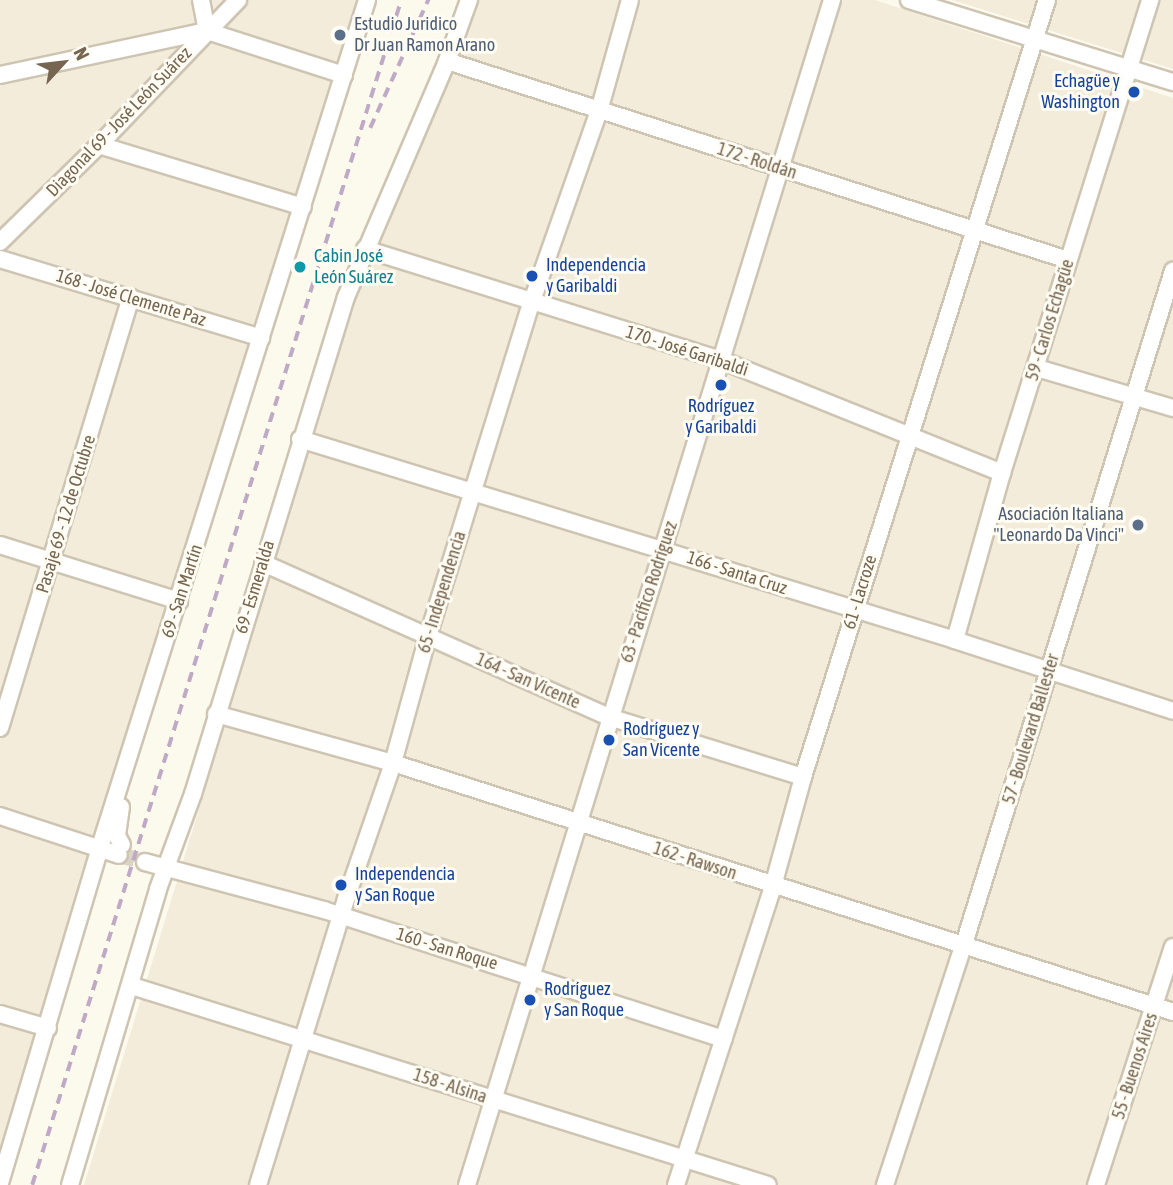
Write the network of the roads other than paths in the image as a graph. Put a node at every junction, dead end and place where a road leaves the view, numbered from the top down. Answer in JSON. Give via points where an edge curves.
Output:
{"nodes":[{"id":1,"x":201,"y":0,"type":"edge"},
{"id":2,"x":238,"y":0,"type":"edge"},
{"id":3,"x":367,"y":0,"type":"edge"},
{"id":4,"x":469,"y":0,"type":"edge"},
{"id":5,"x":630,"y":0,"type":"edge"},
{"id":6,"x":832,"y":0,"type":"edge"},
{"id":7,"x":909,"y":0,"type":"edge"},
{"id":8,"x":1047,"y":0,"type":"edge"},
{"id":9,"x":1150,"y":0,"type":"edge"},
{"id":10,"x":207,"y":32,"type":"junction"},
{"id":11,"x":1035,"y":39,"type":"junction"},
{"id":12,"x":447,"y":61,"type":"junction"},
{"id":13,"x":1128,"y":69,"type":"junction"},
{"id":14,"x":0,"y":75,"type":"edge"},
{"id":15,"x":344,"y":75,"type":"junction"},
{"id":16,"x":1173,"y":82,"type":"edge"},
{"id":17,"x":599,"y":111,"type":"junction"},
{"id":18,"x":99,"y":145,"type":"junction"},
{"id":19,"x":781,"y":169,"type":"junction"},
{"id":20,"x":303,"y":207,"type":"junction"},
{"id":21,"x":972,"y":231,"type":"junction"},
{"id":22,"x":0,"y":242,"type":"edge"},
{"id":23,"x":365,"y":249,"type":"junction"},
{"id":24,"x":0,"y":259,"type":"edge"},
{"id":25,"x":1068,"y":260,"type":"junction"},
{"id":26,"x":1173,"y":271,"type":"edge"},
{"id":27,"x":131,"y":298,"type":"junction"},
{"id":28,"x":532,"y":301,"type":"junction"},
{"id":29,"x":261,"y":338,"type":"junction"},
{"id":30,"x":721,"y":360,"type":"junction"},
{"id":31,"x":1037,"y":368,"type":"junction"},
{"id":32,"x":1133,"y":396,"type":"junction"},
{"id":33,"x":1173,"y":408,"type":"edge"},
{"id":34,"x":911,"y":434,"type":"junction"},
{"id":35,"x":300,"y":439,"type":"junction"},
{"id":36,"x":1002,"y":473,"type":"junction"},
{"id":37,"x":472,"y":492,"type":"junction"},
{"id":38,"x":0,"y":545,"type":"edge"},
{"id":39,"x":664,"y":550,"type":"junction"},
{"id":40,"x":52,"y":562,"type":"junction"},
{"id":41,"x":263,"y":564,"type":"junction"},
{"id":42,"x":179,"y":601,"type":"junction"},
{"id":43,"x":855,"y":611,"type":"junction"},
{"id":44,"x":428,"y":636,"type":"junction"},
{"id":45,"x":955,"y":640,"type":"junction"},
{"id":46,"x":1049,"y":671,"type":"junction"},
{"id":47,"x":1173,"y":711,"type":"edge"},
{"id":48,"x":216,"y":714,"type":"junction"},
{"id":49,"x":610,"y":717,"type":"junction"},
{"id":50,"x":0,"y":728,"type":"edge"},
{"id":51,"x":393,"y":763,"type":"junction"},
{"id":52,"x":126,"y":766,"type":"junction"},
{"id":53,"x":803,"y":777,"type":"junction"},
{"id":54,"x":193,"y":794,"type":"junction"},
{"id":55,"x":0,"y":816,"type":"edge"},
{"id":56,"x":578,"y":822,"type":"junction"},
{"id":57,"x":99,"y":849,"type":"junction"},
{"id":58,"x":120,"y":850,"type":"junction"},
{"id":59,"x":167,"y":870,"type":"junction"},
{"id":60,"x":773,"y":886,"type":"junction"},
{"id":61,"x":341,"y":915,"type":"junction"},
{"id":62,"x":76,"y":928,"type":"junction"},
{"id":63,"x":964,"y":944,"type":"junction"},
{"id":64,"x":1173,"y":947,"type":"edge"},
{"id":65,"x":530,"y":974,"type":"junction"},
{"id":66,"x":132,"y":986,"type":"junction"},
{"id":67,"x":1154,"y":1006,"type":"junction"},
{"id":68,"x":1173,"y":1012,"type":"edge"},
{"id":69,"x":0,"y":1014,"type":"edge"},
{"id":70,"x":48,"y":1028,"type":"junction"},
{"id":71,"x":724,"y":1039,"type":"junction"},
{"id":72,"x":304,"y":1040,"type":"junction"},
{"id":73,"x":494,"y":1100,"type":"junction"},
{"id":74,"x":684,"y":1160,"type":"junction"},
{"id":75,"x":3,"y":1161,"type":"edge"},
{"id":76,"x":0,"y":1183,"type":"edge"},
{"id":77,"x":70,"y":1185,"type":"edge"},
{"id":78,"x":258,"y":1185,"type":"edge"},
{"id":79,"x":467,"y":1185,"type":"edge"},
{"id":80,"x":676,"y":1185,"type":"edge"},
{"id":81,"x":768,"y":1185,"type":"edge"},
{"id":82,"x":885,"y":1185,"type":"edge"},
{"id":83,"x":1096,"y":1185,"type":"edge"}],
"edges":[{"from":1,"to":10,"type":"street"},
{"from":2,"to":10,"type":"street","name":"Diagonal 69 - José León Suárez"},
{"from":3,"to":15,"type":"street","name":"69 - San Martín"},
{"from":4,"to":12,"type":"street","name":"69 - Esmeralda"},
{"from":5,"to":17,"type":"street","name":"65 - Independencia"},
{"from":6,"to":19,"type":"street","name":"63 - Pacífico Rodríguez"},
{"from":7,"to":11,"type":"street"},
{"from":8,"to":11,"type":"street","name":"61 - Lacroze"},
{"from":9,"to":13,"type":"street","name":"59 - Carlos Echagüe"},
{"from":10,"to":14,"type":"street"},
{"from":10,"to":15,"type":"street"},
{"from":10,"to":18,"type":"street","name":"Diagonal 69 - José León Suárez"},
{"from":11,"to":13,"type":"street"},
{"from":11,"to":21,"type":"street","name":"61 - Lacroze"},
{"from":12,"to":17,"type":"street","name":"172 - Roldán"},
{"from":12,"to":23,"type":"street","name":"69 - Esmeralda"},
{"from":13,"to":16,"type":"street"},
{"from":13,"to":25,"type":"street","name":"59 - Carlos Echagüe"},
{"from":15,"to":20,"type":"street","name":"69 - San Martín"},
{"from":17,"to":19,"type":"street","name":"172 - Roldán"},
{"from":17,"to":28,"type":"street","name":"65 - Independencia"},
{"from":18,"to":20,"type":"street"},
{"from":18,"to":22,"type":"street","name":"Diagonal 69 - José León Suárez"},
{"from":19,"to":21,"type":"street","name":"172 - Roldán"},
{"from":19,"to":30,"type":"street","name":"63 - Pacífico Rodríguez"},
{"from":20,"to":29,"type":"street","name":"69 - San Martín"},
{"from":21,"to":25,"type":"street","name":"172 - Roldán"},
{"from":21,"to":34,"type":"street","name":"61 - Lacroze"},
{"from":23,"to":28,"type":"street","name":"170 - José Garibaldi"},
{"from":23,"to":35,"type":"street","name":"69 - Esmeralda"},
{"from":24,"to":27,"type":"street","name":"168 - José Clemente Paz"},
{"from":25,"to":31,"type":"street","name":"59 - Carlos Echagüe"},
{"from":26,"to":32,"type":"street","name":"57 - Boulevard Ballester"},
{"from":27,"to":29,"type":"street","name":"168 - José Clemente Paz"},
{"from":27,"to":40,"type":"street","name":"Pasaje 69 - 12 de Octubre"},
{"from":28,"to":30,"type":"street","name":"170 - José Garibaldi"},
{"from":28,"to":37,"type":"street","name":"65 - Independencia"},
{"from":29,"to":42,"type":"street","name":"69 - San Martín"},
{"from":30,"to":34,"type":"street","name":"170 - José Garibaldi"},
{"from":30,"to":39,"type":"street","name":"63 - Pacífico Rodríguez"},
{"from":31,"to":32,"type":"street"},
{"from":31,"to":36,"type":"street","name":"59 - Carlos Echagüe"},
{"from":32,"to":33,"type":"street"},
{"from":32,"to":46,"type":"street","name":"57 - Boulevard Ballester"},
{"from":34,"to":36,"type":"street","name":"170 - José Garibaldi"},
{"from":34,"to":43,"type":"street","name":"61 - Lacroze"},
{"from":35,"to":37,"type":"street","name":"166 - Santa Cruz"},
{"from":35,"to":41,"type":"street","name":"69 - Esmeralda"},
{"from":36,"to":45,"type":"street","name":"59 - Carlos Echagüe"},
{"from":37,"to":39,"type":"street","name":"166 - Santa Cruz"},
{"from":37,"to":44,"type":"street","name":"65 - Independencia"},
{"from":38,"to":40,"type":"street"},
{"from":39,"to":43,"type":"street","name":"166 - Santa Cruz"},
{"from":39,"to":49,"type":"street","name":"63 - Pacífico Rodríguez"},
{"from":40,"to":42,"type":"street"},
{"from":40,"to":50,"type":"street","name":"Pasaje 69 - 12 de Octubre"},
{"from":41,"to":44,"type":"street","name":"164 - San Vicente"},
{"from":41,"to":48,"type":"street","name":"69 - Esmeralda"},
{"from":42,"to":52,"type":"street","name":"69 - San Martín"},
{"from":43,"to":45,"type":"street","name":"166 - Santa Cruz"},
{"from":43,"to":53,"type":"street","name":"61 - Lacroze"},
{"from":44,"to":49,"type":"street","name":"164 - San Vicente"},
{"from":44,"to":51,"type":"street","name":"65 - Independencia"},
{"from":45,"to":46,"type":"street","name":"166 - Santa Cruz"},
{"from":46,"to":47,"type":"street","name":"166 - Santa Cruz"},
{"from":46,"to":63,"type":"street","name":"57 - Boulevard Ballester"},
{"from":48,"to":51,"type":"street","name":"162 - Rawson"},
{"from":48,"to":54,"type":"street","name":"69 - Esmeralda"},
{"from":49,"to":53,"type":"street","name":"164 - San Vicente"},
{"from":49,"to":56,"type":"street","name":"63 - Pacífico Rodríguez"},
{"from":51,"to":56,"type":"street","name":"162 - Rawson"},
{"from":51,"to":61,"type":"street","name":"65 - Independencia"},
{"from":52,"to":57,"type":"street","name":"69 - San Martín"},
{"from":52,"to":58,"type":"street","via":[[118,817]]},
{"from":53,"to":60,"type":"street","name":"61 - Lacroze"},
{"from":54,"to":59,"type":"street","name":"69 - Esmeralda"},
{"from":54,"to":59,"type":"street","name":"160 - San Roque","via":[[181,805],[164,852],[145,857]]},
{"from":55,"to":57,"type":"street"},
{"from":56,"to":60,"type":"street","name":"162 - Rawson"},
{"from":56,"to":65,"type":"street","name":"63 - Pacífico Rodríguez"},
{"from":57,"to":58,"type":"street"},
{"from":57,"to":62,"type":"street","name":"69 - San Martín"},
{"from":58,"to":62,"type":"street","via":[[106,866],[87,917]]},
{"from":59,"to":61,"type":"street","name":"160 - San Roque"},
{"from":59,"to":66,"type":"street","name":"69 - Esmeralda"},
{"from":60,"to":63,"type":"street","name":"162 - Rawson"},
{"from":60,"to":71,"type":"street","name":"61 - Lacroze"},
{"from":61,"to":65,"type":"street","name":"160 - San Roque"},
{"from":61,"to":72,"type":"street","name":"65 - Independencia"},
{"from":62,"to":70,"type":"street","name":"69 - San Martín"},
{"from":63,"to":67,"type":"street","name":"162 - Rawson"},
{"from":63,"to":82,"type":"street","name":"57 - Boulevard Ballester"},
{"from":64,"to":67,"type":"street","name":"55 - Buenos Aires"},
{"from":65,"to":71,"type":"street","name":"160 - San Roque"},
{"from":65,"to":73,"type":"street","name":"63 - Pacífico Rodríguez"},
{"from":66,"to":72,"type":"street","name":"158 - Alsina"},
{"from":66,"to":77,"type":"street","name":"69 - Esmeralda"},
{"from":67,"to":68,"type":"street","name":"162 - Rawson"},
{"from":67,"to":83,"type":"street","name":"55 - Buenos Aires"},
{"from":69,"to":70,"type":"street"},
{"from":70,"to":75,"type":"street","name":"69 - San Martín"},
{"from":71,"to":74,"type":"street","name":"61 - Lacroze"},
{"from":72,"to":73,"type":"street","name":"158 - Alsina"},
{"from":72,"to":78,"type":"street","name":"65 - Independencia"},
{"from":73,"to":74,"type":"street","name":"158 - Alsina"},
{"from":73,"to":79,"type":"street","name":"63 - Pacífico Rodríguez"},
{"from":74,"to":80,"type":"street","name":"61 - Lacroze"},
{"from":74,"to":81,"type":"street","name":"158 - Alsina"},
{"from":75,"to":76,"type":"street","name":"69 - San Martín"}]}
